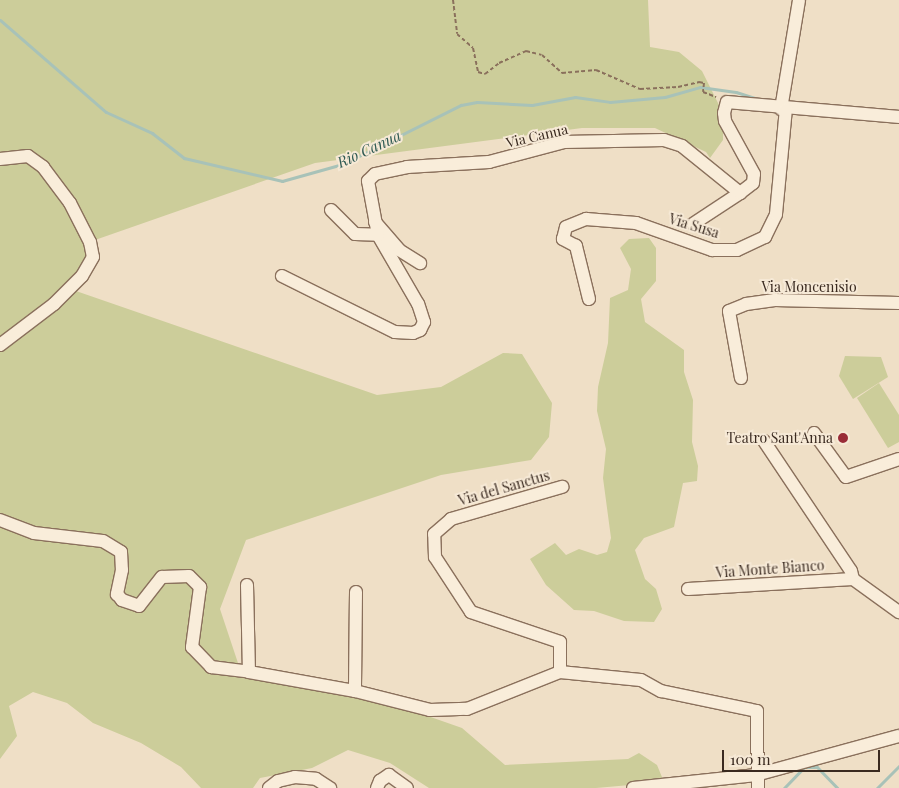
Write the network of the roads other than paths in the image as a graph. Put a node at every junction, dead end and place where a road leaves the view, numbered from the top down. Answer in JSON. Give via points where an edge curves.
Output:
{"nodes":[{"id":1,"x":799,"y":0,"type":"edge"},
{"id":2,"x":784,"y":109,"type":"junction"},
{"id":3,"x":899,"y":117,"type":"edge"},
{"id":4,"x":0,"y":159,"type":"edge"},
{"id":5,"x":740,"y":193,"type":"junction"},
{"id":6,"x":331,"y":210,"type":"dead end"},
{"id":7,"x":694,"y":224,"type":"dead end"},
{"id":8,"x":377,"y":229,"type":"junction"},
{"id":9,"x":420,"y":263,"type":"dead end"},
{"id":10,"x":282,"y":276,"type":"dead end"},
{"id":11,"x":589,"y":299,"type":"dead end"},
{"id":12,"x":899,"y":303,"type":"edge"},
{"id":13,"x":0,"y":345,"type":"edge"},
{"id":14,"x":741,"y":378,"type":"dead end"},
{"id":15,"x":814,"y":433,"type":"dead end"},
{"id":16,"x":764,"y":441,"type":"dead end"},
{"id":17,"x":899,"y":460,"type":"edge"},
{"id":18,"x":562,"y":487,"type":"dead end"},
{"id":19,"x":0,"y":520,"type":"edge"},
{"id":20,"x":853,"y":579,"type":"junction"},
{"id":21,"x":247,"y":585,"type":"dead end"},
{"id":22,"x":688,"y":589,"type":"dead end"},
{"id":23,"x":356,"y":592,"type":"dead end"},
{"id":24,"x":899,"y":612,"type":"edge"},
{"id":25,"x":248,"y":672,"type":"junction"},
{"id":26,"x":560,"y":672,"type":"junction"},
{"id":27,"x":355,"y":691,"type":"junction"},
{"id":28,"x":899,"y":736,"type":"edge"},
{"id":29,"x":757,"y":782,"type":"edge"},
{"id":30,"x":269,"y":788,"type":"edge"},
{"id":31,"x":330,"y":788,"type":"edge"},
{"id":32,"x":377,"y":788,"type":"edge"},
{"id":33,"x":407,"y":788,"type":"edge"},
{"id":34,"x":633,"y":788,"type":"edge"}],
"edges":[{"from":1,"to":2,"type":"street"},
{"from":2,"to":3,"type":"street"},
{"from":2,"to":5,"type":"street","via":[[727,102],[725,121],[754,174],[753,183]]},
{"from":2,"to":11,"type":"street","name":"Via Susa","via":[[776,214],[765,237],[737,250],[712,250],[636,223],[586,219],[566,227],[563,239],[576,246]]},
{"from":4,"to":13,"type":"street","via":[[28,156],[43,167],[70,203],[90,242],[93,257],[82,276],[54,304]]},
{"from":5,"to":7,"type":"street"},
{"from":5,"to":8,"type":"street","name":"Via Canua","via":[[674,142],[604,139],[564,142],[489,162],[407,167],[375,174],[368,181]]},
{"from":6,"to":8,"type":"street","via":[[355,234]]},
{"from":8,"to":9,"type":"street","name":"Via Canua","via":[[398,250]]},
{"from":8,"to":10,"type":"street","name":"Via Canua","via":[[418,304],[424,322],[420,330],[395,332]]},
{"from":12,"to":14,"type":"street","name":"Via Moncenisio","via":[[775,300],[746,304],[729,311]]},
{"from":15,"to":17,"type":"street","via":[[846,477]]},
{"from":16,"to":20,"type":"street","name":"Via Monte Bianco","via":[[851,571]]},
{"from":18,"to":26,"type":"street","name":"Via del Sanctus","via":[[451,519],[434,534],[435,557],[470,612],[560,642]]},
{"from":19,"to":25,"type":"street","via":[[34,533],[103,541],[121,552],[118,594],[122,600],[139,606],[162,578],[189,576],[200,587],[192,647],[211,667]]},
{"from":20,"to":22,"type":"street","name":"Via Monte Bianco"},
{"from":20,"to":24,"type":"street","name":"Via Monte Bianco"},
{"from":21,"to":25,"type":"street"},
{"from":23,"to":27,"type":"street"},
{"from":25,"to":27,"type":"street"},
{"from":26,"to":27,"type":"street","via":[[467,709],[430,710]]},
{"from":26,"to":29,"type":"street","via":[[641,680],[661,692],[757,711]]},
{"from":28,"to":29,"type":"street"},
{"from":29,"to":34,"type":"street"},
{"from":30,"to":31,"type":"street","via":[[278,781],[295,777],[316,779]]},
{"from":32,"to":33,"type":"street","via":[[380,781],[389,775]]}]}
